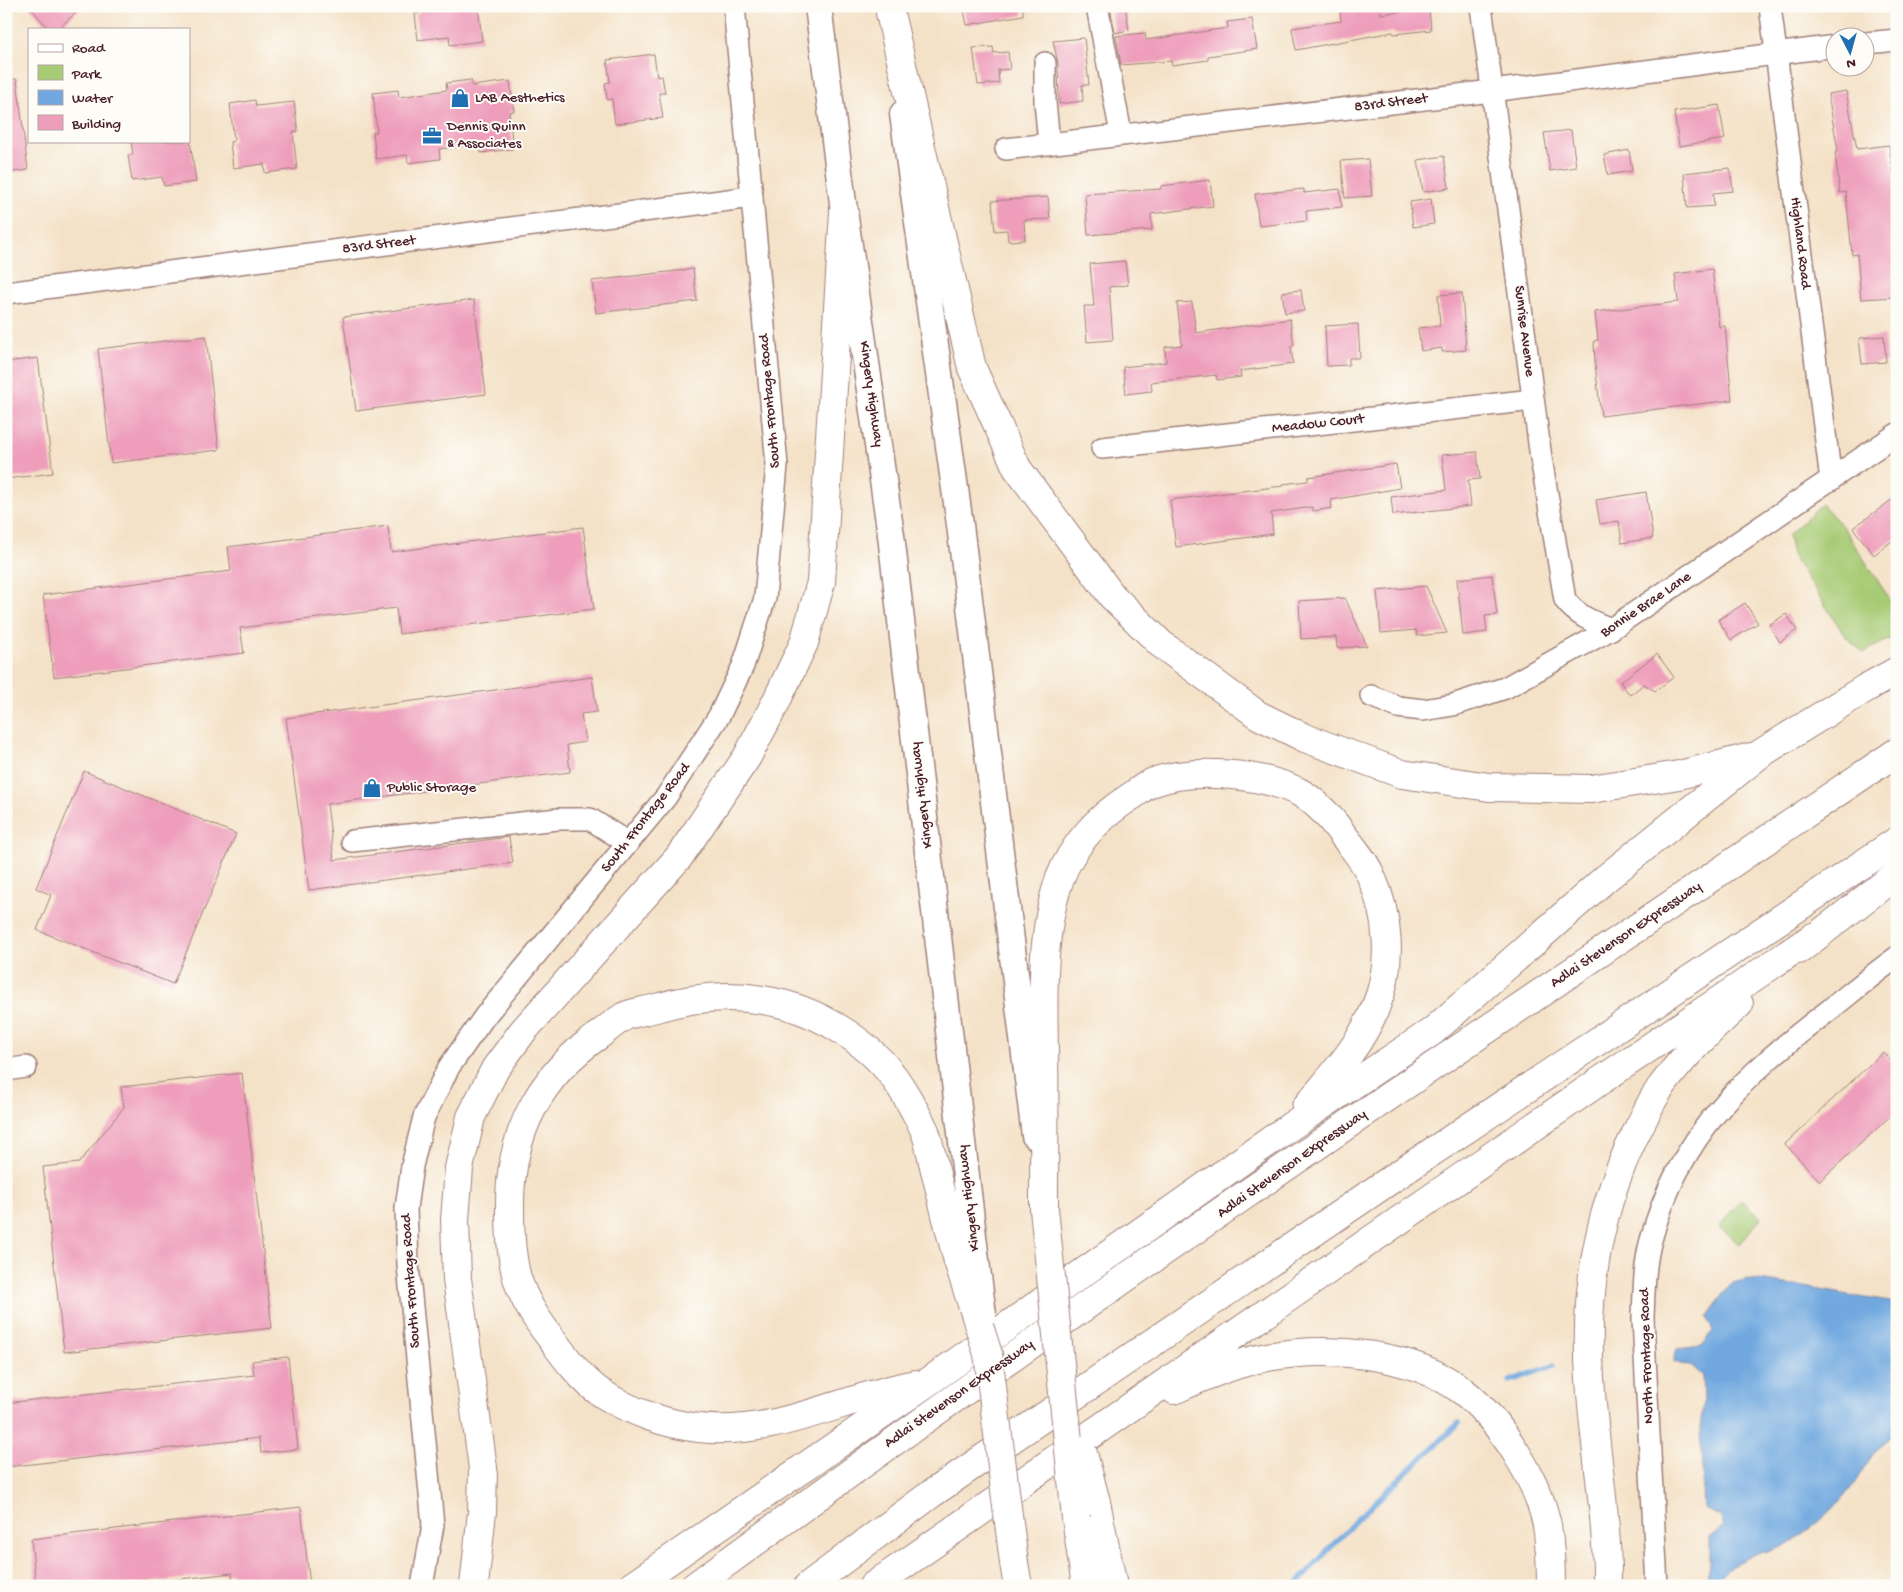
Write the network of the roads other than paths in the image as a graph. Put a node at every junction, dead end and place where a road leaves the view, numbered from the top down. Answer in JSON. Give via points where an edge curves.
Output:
{"nodes":[{"id":1,"x":734,"y":6,"type":"edge"},
{"id":2,"x":818,"y":6,"type":"edge"},
{"id":3,"x":1097,"y":6,"type":"edge"},
{"id":4,"x":1481,"y":6,"type":"edge"},
{"id":5,"x":1770,"y":6,"type":"edge"},
{"id":6,"x":889,"y":10,"type":"edge"},
{"id":7,"x":1897,"y":40,"type":"edge"},
{"id":8,"x":1876,"y":42,"type":"edge"},
{"id":9,"x":1826,"y":47,"type":"edge"},
{"id":10,"x":1776,"y":53,"type":"junction"},
{"id":11,"x":1045,"y":63,"type":"dead end"},
{"id":12,"x":1492,"y":91,"type":"junction"},
{"id":13,"x":1121,"y":134,"type":"junction"},
{"id":14,"x":1049,"y":143,"type":"junction"},
{"id":15,"x":1006,"y":149,"type":"dead end"},
{"id":16,"x":752,"y":197,"type":"junction"},
{"id":17,"x":844,"y":211,"type":"junction"},
{"id":18,"x":6,"y":293,"type":"edge"},
{"id":19,"x":1533,"y":400,"type":"junction"},
{"id":20,"x":1897,"y":434,"type":"edge"},
{"id":21,"x":1102,"y":448,"type":"dead end"},
{"id":22,"x":1831,"y":480,"type":"junction"},
{"id":23,"x":1611,"y":629,"type":"junction"},
{"id":24,"x":1897,"y":672,"type":"edge"},
{"id":25,"x":1371,"y":696,"type":"dead end"},
{"id":26,"x":1897,"y":752,"type":"edge"},
{"id":27,"x":1760,"y":754,"type":"junction"},
{"id":28,"x":352,"y":841,"type":"dead end"},
{"id":29,"x":1897,"y":841,"type":"edge"},
{"id":30,"x":628,"y":843,"type":"junction"},
{"id":31,"x":1897,"y":874,"type":"edge"},
{"id":32,"x":1813,"y":937,"type":"junction"},
{"id":33,"x":1897,"y":958,"type":"edge"},
{"id":34,"x":1290,"y":1126,"type":"junction"},
{"id":35,"x":1044,"y":1209,"type":"junction"},
{"id":36,"x":966,"y":1257,"type":"junction"},
{"id":37,"x":928,"y":1382,"type":"junction"},
{"id":38,"x":1126,"y":1410,"type":"junction"},
{"id":39,"x":1086,"y":1510,"type":"junction"},
{"id":40,"x":1016,"y":1574,"type":"edge"},
{"id":41,"x":422,"y":1586,"type":"edge"},
{"id":42,"x":474,"y":1586,"type":"edge"},
{"id":43,"x":632,"y":1586,"type":"edge"},
{"id":44,"x":695,"y":1586,"type":"edge"},
{"id":45,"x":808,"y":1586,"type":"edge"},
{"id":46,"x":874,"y":1586,"type":"edge"},
{"id":47,"x":1086,"y":1586,"type":"edge"},
{"id":48,"x":1113,"y":1586,"type":"edge"},
{"id":49,"x":1551,"y":1586,"type":"edge"},
{"id":50,"x":1607,"y":1586,"type":"edge"},
{"id":51,"x":1657,"y":1586,"type":"edge"}],
"edges":[{"from":1,"to":16,"type":"street","name":"South Frontage Road"},
{"from":2,"to":17,"type":"main road","name":"Kingery Highway"},
{"from":3,"to":13,"type":"street"},
{"from":4,"to":12,"type":"street","name":"Sunrise Avenue"},
{"from":5,"to":10,"type":"street","name":"Highland Road"},
{"from":6,"to":27,"type":"highway","via":[[972,368],[1017,468],[1112,596],[1160,644],[1258,715],[1305,738],[1402,774],[1489,787],[1591,789],[1679,775]]},
{"from":6,"to":35,"type":"main road","via":[[960,525]]},
{"from":7,"to":8,"type":"street"},
{"from":9,"to":10,"type":"street","name":"83rd Street"},
{"from":10,"to":12,"type":"street","name":"83rd Street"},
{"from":10,"to":22,"type":"street","name":"Highland Road"},
{"from":11,"to":14,"type":"street"},
{"from":12,"to":13,"type":"street","name":"83rd Street"},
{"from":12,"to":19,"type":"street","name":"Sunrise Avenue"},
{"from":13,"to":14,"type":"street","name":"83rd Street"},
{"from":14,"to":15,"type":"street","name":"83rd Street"},
{"from":16,"to":18,"type":"street","name":"83rd Street"},
{"from":16,"to":30,"type":"street","name":"South Frontage Road","via":[[777,465],[765,598],[744,666],[720,716],[666,797]]},
{"from":17,"to":36,"type":"main road","name":"Kingery Highway","via":[[892,545]]},
{"from":17,"to":42,"type":"highway","via":[[821,582],[804,643],[747,757],[679,857],[523,1030],[495,1069],[471,1117],[459,1168],[455,1220],[457,1279],[483,1468]]},
{"from":19,"to":21,"type":"street","name":"Meadow Court"},
{"from":19,"to":23,"type":"street","name":"Sunrise Avenue","via":[[1565,600],[1572,610],[1591,622]]},
{"from":20,"to":22,"type":"street","name":"Bonnie Brae Lane"},
{"from":22,"to":23,"type":"street","name":"Bonnie Brae Lane"},
{"from":23,"to":25,"type":"street","name":"Bonnie Brae Lane","via":[[1505,688],[1453,705],[1423,710],[1398,707]]},
{"from":24,"to":27,"type":"highway"},
{"from":26,"to":44,"type":"highway","name":"Adlai Stevenson Expressway","via":[[1481,1034],[888,1444]]},
{"from":27,"to":34,"type":"highway","via":[[1605,879],[1433,1032]]},
{"from":28,"to":30,"type":"street","via":[[558,819],[590,819]]},
{"from":29,"to":45,"type":"highway","via":[[1388,1182],[931,1494]]},
{"from":30,"to":41,"type":"street","name":"South Frontage Road","via":[[484,1016],[449,1067],[424,1117],[406,1208],[408,1265],[433,1525]]},
{"from":31,"to":32,"type":"highway"},
{"from":32,"to":38,"type":"highway"},
{"from":32,"to":50,"type":"highway","via":[[1706,1034],[1655,1096],[1610,1192],[1598,1234],[1588,1322],[1589,1378],[1608,1556]]},
{"from":33,"to":51,"type":"street","name":"North Frontage Road","via":[[1775,1052],[1743,1082],[1715,1112],[1688,1153],[1662,1206],[1650,1241],[1642,1319]]},
{"from":34,"to":35,"type":"highway","via":[[1358,1043],[1377,1005],[1388,940],[1383,908],[1371,874],[1330,817],[1298,792],[1268,781],[1236,775],[1195,774],[1151,784],[1100,818],[1082,837],[1061,877],[1050,920],[1043,1008]]},
{"from":34,"to":37,"type":"highway"},
{"from":35,"to":39,"type":"highway","bridge":true,"via":[[1062,1388],[1088,1470]]},
{"from":36,"to":37,"type":"highway","via":[[925,1132],[899,1085],[880,1060],[846,1033],[807,1012],[763,1000],[714,997],[668,1004],[625,1016],[560,1066],[533,1103],[516,1148],[509,1191],[510,1238],[516,1279],[535,1318],[565,1357],[600,1393],[646,1416],[699,1428],[748,1428],[826,1410],[884,1390]]},
{"from":36,"to":40,"type":"highway","bridge":true,"via":[[988,1354]]},
{"from":37,"to":43,"type":"highway"},
{"from":38,"to":46,"type":"highway"},
{"from":38,"to":49,"type":"highway","via":[[1192,1382],[1266,1357],[1315,1352],[1357,1353],[1434,1375],[1463,1392],[1492,1420],[1515,1450],[1546,1524]]},
{"from":39,"to":47,"type":"highway"},
{"from":39,"to":48,"type":"highway"}]}
